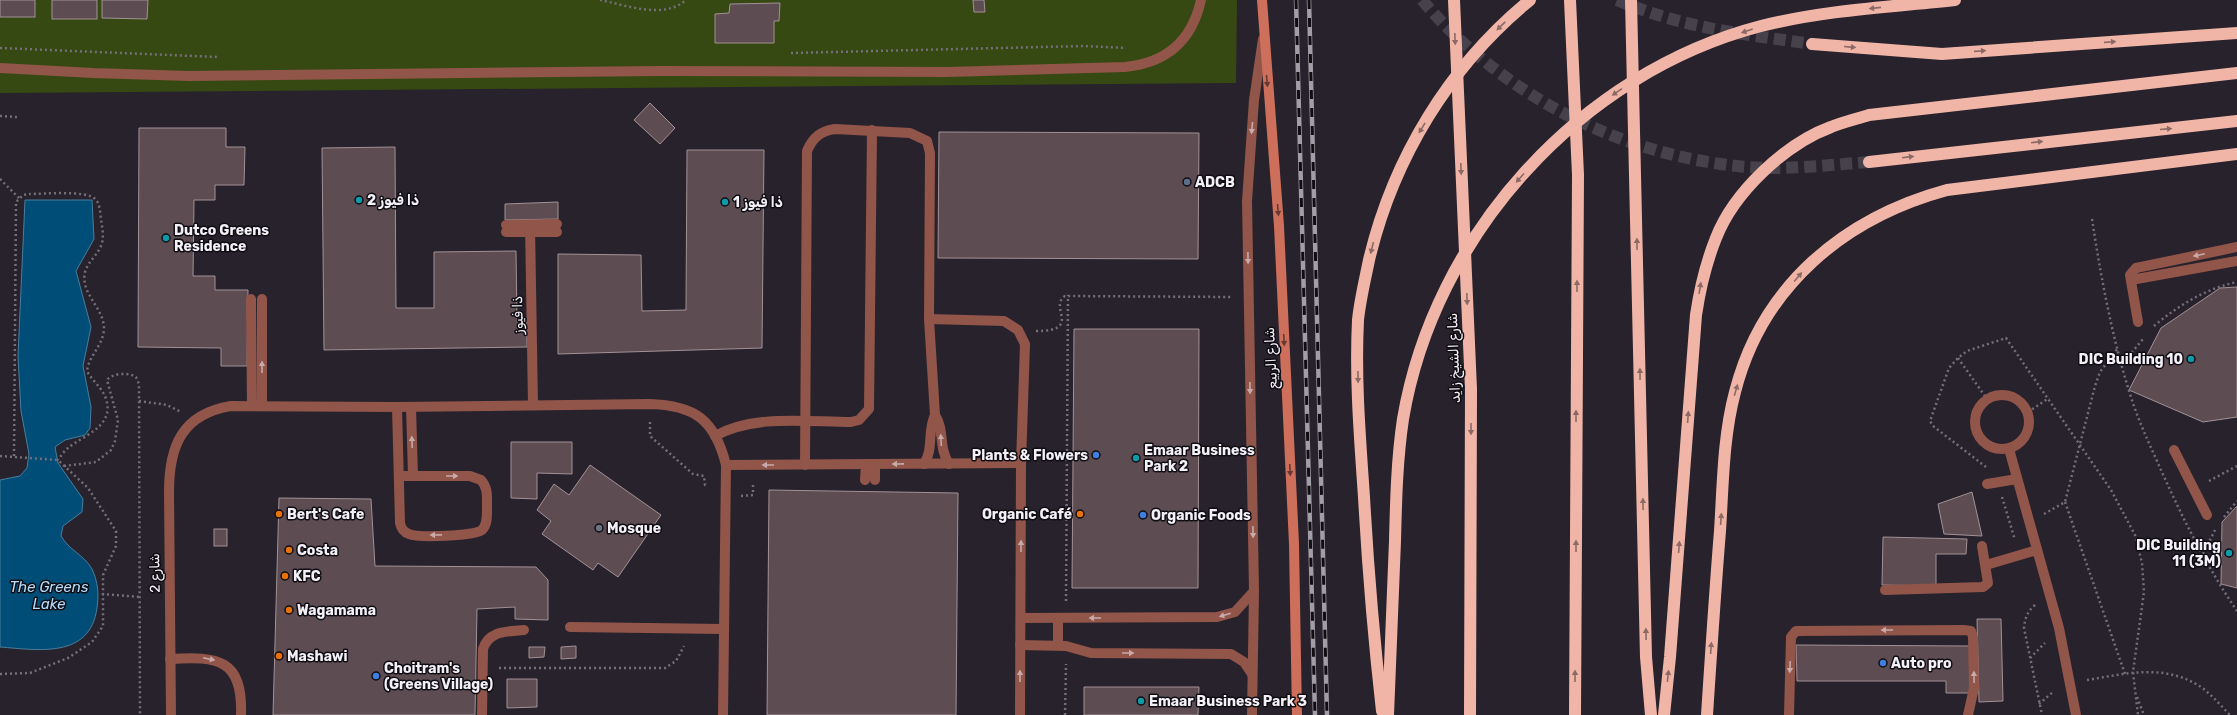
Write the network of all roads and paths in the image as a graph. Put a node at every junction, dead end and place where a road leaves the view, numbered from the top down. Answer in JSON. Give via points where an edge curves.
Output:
{"nodes":[{"id":1,"x":600,"y":0,"type":"edge"},
{"id":2,"x":686,"y":0,"type":"edge"},
{"id":3,"x":1201,"y":0,"type":"edge"},
{"id":4,"x":1262,"y":0,"type":"edge"},
{"id":5,"x":1454,"y":0,"type":"edge"},
{"id":6,"x":1530,"y":0,"type":"edge"},
{"id":7,"x":1570,"y":0,"type":"edge"},
{"id":8,"x":1631,"y":0,"type":"edge"},
{"id":9,"x":1955,"y":0,"type":"edge"},
{"id":10,"x":2237,"y":33,"type":"edge"},
{"id":11,"x":1264,"y":34,"type":"junction"},
{"id":12,"x":1812,"y":44,"type":"tunnel mouth"},
{"id":13,"x":0,"y":48,"type":"edge"},
{"id":14,"x":1134,"y":49,"type":"dead end"},
{"id":15,"x":783,"y":53,"type":"dead end"},
{"id":16,"x":223,"y":57,"type":"dead end"},
{"id":17,"x":0,"y":68,"type":"edge"},
{"id":18,"x":2237,"y":73,"type":"edge"},
{"id":19,"x":0,"y":116,"type":"edge"},
{"id":20,"x":17,"y":117,"type":"dead end"},
{"id":21,"x":2237,"y":121,"type":"edge"},
{"id":22,"x":872,"y":130,"type":"junction"},
{"id":23,"x":2237,"y":154,"type":"edge"},
{"id":24,"x":1869,"y":162,"type":"tunnel mouth"},
{"id":25,"x":0,"y":179,"type":"edge"},
{"id":26,"x":19,"y":198,"type":"junction"},
{"id":27,"x":2092,"y":219,"type":"dead end"},
{"id":28,"x":506,"y":228,"type":"dead end"},
{"id":29,"x":530,"y":228,"type":"junction"},
{"id":30,"x":557,"y":228,"type":"dead end"},
{"id":31,"x":2237,"y":247,"type":"edge"},
{"id":32,"x":2237,"y":261,"type":"edge"},
{"id":33,"x":2131,"y":280,"type":"junction"},
{"id":34,"x":2237,"y":282,"type":"edge"},
{"id":35,"x":1068,"y":295,"type":"junction"},
{"id":36,"x":1248,"y":298,"type":"junction"},
{"id":37,"x":251,"y":299,"type":"dead end"},
{"id":38,"x":262,"y":299,"type":"dead end"},
{"id":39,"x":929,"y":319,"type":"junction"},
{"id":40,"x":2138,"y":322,"type":"dead end"},
{"id":41,"x":2153,"y":328,"type":"dead end"},
{"id":42,"x":1018,"y":330,"type":"junction"},
{"id":43,"x":2144,"y":338,"type":"dead end"},
{"id":44,"x":2118,"y":348,"type":"junction"},
{"id":45,"x":1958,"y":358,"type":"junction"},
{"id":46,"x":2121,"y":364,"type":"junction"},
{"id":47,"x":2049,"y":398,"type":"junction"},
{"id":48,"x":1987,"y":399,"type":"junction"},
{"id":49,"x":139,"y":401,"type":"junction"},
{"id":50,"x":257,"y":406,"type":"junction"},
{"id":51,"x":533,"y":406,"type":"junction"},
{"id":52,"x":397,"y":407,"type":"junction"},
{"id":53,"x":411,"y":407,"type":"junction"},
{"id":54,"x":2028,"y":412,"type":"junction"},
{"id":55,"x":935,"y":415,"type":"junction"},
{"id":56,"x":191,"y":422,"type":"junction"},
{"id":57,"x":805,"y":422,"type":"junction"},
{"id":58,"x":715,"y":436,"type":"junction"},
{"id":59,"x":2080,"y":443,"type":"junction"},
{"id":60,"x":2009,"y":449,"type":"junction"},
{"id":61,"x":2174,"y":450,"type":"dead end"},
{"id":62,"x":0,"y":456,"type":"edge"},
{"id":63,"x":14,"y":456,"type":"junction"},
{"id":64,"x":58,"y":460,"type":"junction"},
{"id":65,"x":1021,"y":463,"type":"junction"},
{"id":66,"x":870,"y":464,"type":"junction"},
{"id":67,"x":924,"y":464,"type":"junction"},
{"id":68,"x":949,"y":464,"type":"junction"},
{"id":69,"x":726,"y":465,"type":"junction"},
{"id":70,"x":805,"y":465,"type":"junction"},
{"id":71,"x":64,"y":466,"type":"junction"},
{"id":72,"x":2237,"y":466,"type":"edge"},
{"id":73,"x":399,"y":476,"type":"junction"},
{"id":74,"x":413,"y":476,"type":"junction"},
{"id":75,"x":2017,"y":479,"type":"junction"},
{"id":76,"x":870,"y":480,"type":"dead end"},
{"id":77,"x":1998,"y":482,"type":"junction"},
{"id":78,"x":1987,"y":484,"type":"dead end"},
{"id":79,"x":2194,"y":489,"type":"junction"},
{"id":80,"x":2065,"y":502,"type":"junction"},
{"id":81,"x":2207,"y":515,"type":"dead end"},
{"id":82,"x":2029,"y":521,"type":"junction"},
{"id":83,"x":1982,"y":546,"type":"dead end"},
{"id":84,"x":2037,"y":550,"type":"junction"},
{"id":85,"x":2020,"y":555,"type":"junction"},
{"id":86,"x":1986,"y":565,"type":"junction"},
{"id":87,"x":1885,"y":590,"type":"dead end"},
{"id":88,"x":1254,"y":592,"type":"junction"},
{"id":89,"x":102,"y":594,"type":"junction"},
{"id":90,"x":140,"y":597,"type":"junction"},
{"id":91,"x":2033,"y":598,"type":"dead end"},
{"id":92,"x":2036,"y":605,"type":"junction"},
{"id":93,"x":2037,"y":610,"type":"dead end"},
{"id":94,"x":2237,"y":611,"type":"edge"},
{"id":95,"x":1020,"y":618,"type":"junction"},
{"id":96,"x":1062,"y":618,"type":"junction"},
{"id":97,"x":570,"y":627,"type":"dead end"},
{"id":98,"x":684,"y":628,"type":"junction"},
{"id":99,"x":723,"y":629,"type":"junction"},
{"id":100,"x":524,"y":630,"type":"dead end"},
{"id":101,"x":2044,"y":635,"type":"dead end"},
{"id":102,"x":2045,"y":643,"type":"junction"},
{"id":103,"x":1020,"y":645,"type":"junction"},
{"id":104,"x":1062,"y":645,"type":"junction"},
{"id":105,"x":2046,"y":650,"type":"dead end"},
{"id":106,"x":2030,"y":658,"type":"junction"},
{"id":107,"x":170,"y":659,"type":"junction"},
{"id":108,"x":482,"y":668,"type":"junction"},
{"id":109,"x":2133,"y":672,"type":"junction"},
{"id":110,"x":0,"y":674,"type":"edge"},
{"id":111,"x":1252,"y":674,"type":"junction"},
{"id":112,"x":2125,"y":674,"type":"junction"},
{"id":113,"x":2070,"y":682,"type":"junction"},
{"id":114,"x":2053,"y":684,"type":"dead end"},
{"id":115,"x":2055,"y":691,"type":"junction"},
{"id":116,"x":2135,"y":694,"type":"junction"},
{"id":117,"x":2056,"y":697,"type":"dead end"},
{"id":118,"x":2039,"y":704,"type":"junction"},
{"id":119,"x":140,"y":715,"type":"edge"},
{"id":120,"x":171,"y":715,"type":"edge"},
{"id":121,"x":241,"y":715,"type":"edge"},
{"id":122,"x":482,"y":715,"type":"edge"},
{"id":123,"x":723,"y":715,"type":"edge"},
{"id":124,"x":1020,"y":715,"type":"edge"},
{"id":125,"x":1065,"y":715,"type":"edge"},
{"id":126,"x":1252,"y":715,"type":"edge"},
{"id":127,"x":1297,"y":715,"type":"edge"},
{"id":128,"x":1382,"y":715,"type":"edge"},
{"id":129,"x":1388,"y":715,"type":"edge"},
{"id":130,"x":1470,"y":715,"type":"edge"},
{"id":131,"x":1575,"y":715,"type":"edge"},
{"id":132,"x":1651,"y":715,"type":"edge"},
{"id":133,"x":1664,"y":715,"type":"edge"},
{"id":134,"x":1706,"y":715,"type":"edge"},
{"id":135,"x":1789,"y":715,"type":"edge"},
{"id":136,"x":1968,"y":715,"type":"edge"},
{"id":137,"x":2042,"y":715,"type":"edge"},
{"id":138,"x":2076,"y":715,"type":"edge"},
{"id":139,"x":2138,"y":715,"type":"edge"},
{"id":140,"x":2144,"y":715,"type":"edge"},
{"id":141,"x":2230,"y":715,"type":"edge"}],
"edges":[{"from":1,"to":2,"type":"path","via":[[652,10],[667,10]]},
{"from":3,"to":17,"type":"street","via":[[1190,31],[1178,46],[1144,65],[1125,67],[948,72],[651,71],[189,76]]},
{"from":4,"to":11,"type":"main road","name":"شارع الربيع"},
{"from":5,"to":130,"type":"highway","name":"شارع الشيخ زايد","one_way":true,"via":[[1471,389]]},
{"from":6,"to":128,"type":"highway","one_way":true,"bridge":true,"via":[[1492,35],[1465,65],[1420,130],[1386,203],[1364,280],[1358,319],[1359,427]]},
{"from":131,"to":7,"type":"highway","one_way":true,"via":[[1578,174]]},
{"from":132,"to":8,"type":"highway","one_way":true,"via":[[1646,657]]},
{"from":9,"to":129,"type":"highway","one_way":true,"bridge":true,"via":[[1808,16],[1759,27],[1711,43],[1665,64],[1621,89],[1580,119],[1542,153],[1508,191],[1478,232],[1452,275],[1431,321],[1415,369],[1403,419],[1398,469]]},
{"from":12,"to":10,"type":"highway","one_way":true,"via":[[1942,54]]},
{"from":11,"to":36,"type":"street","one_way":true,"via":[[1254,100],[1247,187]]},
{"from":11,"to":127,"type":"main road","name":"شارع الربيع","one_way":true,"via":[[1280,242],[1294,544]]},
{"from":13,"to":16,"type":"path"},
{"from":14,"to":15,"type":"path","via":[[1084,46]]},
{"from":133,"to":18,"type":"highway","one_way":true,"via":[[1696,315],[1703,275],[1716,237],[1736,202],[1763,171],[1794,146],[1830,127],[1869,115]]},
{"from":19,"to":20,"type":"path"},
{"from":24,"to":21,"type":"highway","one_way":true},
{"from":22,"to":39,"type":"street","via":[[910,133],[927,142],[930,153]]},
{"from":22,"to":57,"type":"street","via":[[826,130],[811,142],[807,151]]},
{"from":22,"to":57,"type":"street","via":[[869,409],[858,420],[851,422]]},
{"from":134,"to":23,"type":"highway","one_way":true,"via":[[1726,447],[1735,392],[1744,365],[1765,321],[1803,271],[1845,235],[1869,220],[1920,198],[1947,190]]},
{"from":25,"to":26,"type":"path"},
{"from":26,"to":63,"type":"path","via":[[16,202]]},
{"from":26,"to":64,"type":"path","via":[[29,194],[90,195],[99,203],[103,232],[100,250],[89,264],[84,282],[100,313],[104,329],[102,340],[88,364],[87,371],[103,390],[107,400],[107,412],[96,431],[66,449]]},
{"from":27,"to":44,"type":"path","via":[[2106,299]]},
{"from":28,"to":29,"type":"street"},
{"from":29,"to":30,"type":"street"},
{"from":29,"to":51,"type":"street","name":"ذا فيوز"},
{"from":31,"to":33,"type":"street","one_way":true,"via":[[2136,268],[2130,275]]},
{"from":32,"to":33,"type":"street"},
{"from":33,"to":40,"type":"street"},
{"from":34,"to":41,"type":"path","via":[[2197,296],[2173,310]]},
{"from":35,"to":36,"type":"path"},
{"from":35,"to":42,"type":"path","via":[[1062,300],[1061,323],[1058,328],[1052,331]]},
{"from":35,"to":96,"type":"path"},
{"from":36,"to":88,"type":"street","one_way":true},
{"from":37,"to":50,"type":"street"},
{"from":50,"to":38,"type":"street","one_way":true},
{"from":39,"to":42,"type":"street","via":[[1004,321]]},
{"from":39,"to":55,"type":"street"},
{"from":42,"to":65,"type":"street","via":[[1025,344]]},
{"from":43,"to":46,"type":"path"},
{"from":44,"to":46,"type":"path"},
{"from":44,"to":59,"type":"path","via":[[2100,372]]},
{"from":45,"to":47,"type":"path","via":[[1967,351],[2006,338]]},
{"from":45,"to":48,"type":"path"},
{"from":45,"to":77,"type":"path","via":[[1949,368],[1930,421],[1989,469]]},
{"from":46,"to":94,"type":"path","via":[[2141,425],[2171,492],[2220,586]]},
{"from":47,"to":54,"type":"path"},
{"from":47,"to":59,"type":"path"},
{"from":48,"to":54,"type":"street","via":[[2006,395],[2022,403]]},
{"from":48,"to":60,"type":"street","via":[[1976,414],[1974,424],[1977,433],[1982,442],[1989,447]]},
{"from":49,"to":56,"type":"path","via":[[174,407]]},
{"from":49,"to":71,"type":"path","via":[[139,384],[136,377],[130,374],[108,377],[107,384],[118,420],[111,450],[96,462]]},
{"from":49,"to":90,"type":"path"},
{"from":50,"to":52,"type":"street","name":"شارع 2"},
{"from":50,"to":56,"type":"street","name":"شارع 2","via":[[216,408]]},
{"from":51,"to":53,"type":"street","name":"شارع 2"},
{"from":51,"to":58,"type":"street","name":"شارع 2","via":[[649,404],[681,407],[695,413]]},
{"from":52,"to":53,"type":"street","name":"شارع 2"},
{"from":52,"to":73,"type":"street"},
{"from":74,"to":53,"type":"street","one_way":true},
{"from":54,"to":60,"type":"street","via":[[2029,431],[2017,446]]},
{"from":55,"to":67,"type":"street","via":[[931,424],[929,453]]},
{"from":68,"to":55,"type":"street","one_way":true,"via":[[943,453],[939,424]]},
{"from":56,"to":107,"type":"street","name":"شارع 2","via":[[181,433],[174,447],[169,476]]},
{"from":57,"to":58,"type":"street","via":[[748,424]]},
{"from":57,"to":70,"type":"street"},
{"from":58,"to":69,"type":"street","name":"شارع 2"},
{"from":59,"to":80,"type":"path"},
{"from":59,"to":109,"type":"path","via":[[2122,508],[2135,535],[2142,563],[2144,592]]},
{"from":60,"to":75,"type":"street"},
{"from":61,"to":79,"type":"street"},
{"from":62,"to":63,"type":"path"},
{"from":63,"to":64,"type":"path"},
{"from":64,"to":71,"type":"path"},
{"from":65,"to":68,"type":"street"},
{"from":95,"to":65,"type":"street","one_way":true},
{"from":67,"to":66,"type":"street","one_way":true},
{"from":66,"to":70,"type":"street"},
{"from":66,"to":76,"type":"street"},
{"from":67,"to":68,"type":"street"},
{"from":70,"to":69,"type":"street","one_way":true},
{"from":69,"to":99,"type":"street","name":"شارع 2"},
{"from":71,"to":89,"type":"path","via":[[88,488],[116,531],[116,546],[102,575]]},
{"from":72,"to":79,"type":"path"},
{"from":73,"to":74,"type":"street"},
{"from":74,"to":73,"type":"street","one_way":true,"via":[[470,476],[481,480],[487,490],[485,526],[481,531],[469,534],[416,535],[405,532],[400,523]]},
{"from":75,"to":77,"type":"street"},
{"from":75,"to":82,"type":"street"},
{"from":77,"to":78,"type":"street"},
{"from":77,"to":85,"type":"path"},
{"from":79,"to":81,"type":"street"},
{"from":80,"to":82,"type":"path"},
{"from":80,"to":112,"type":"path"},
{"from":82,"to":84,"type":"street"},
{"from":83,"to":86,"type":"street"},
{"from":84,"to":85,"type":"street"},
{"from":84,"to":113,"type":"street","via":[[2059,628]]},
{"from":85,"to":86,"type":"street"},
{"from":86,"to":87,"type":"street","via":[[1988,583],[1983,587]]},
{"from":88,"to":96,"type":"street","one_way":true,"via":[[1235,612],[1217,618]]},
{"from":88,"to":111,"type":"street"},
{"from":89,"to":90,"type":"path"},
{"from":89,"to":110,"type":"path","via":[[103,626],[96,638],[85,648],[62,661],[30,673]]},
{"from":90,"to":119,"type":"path"},
{"from":91,"to":92,"type":"path"},
{"from":92,"to":93,"type":"path"},
{"from":92,"to":106,"type":"path","via":[[2024,618]]},
{"from":95,"to":96,"type":"street"},
{"from":95,"to":103,"type":"street"},
{"from":96,"to":104,"type":"street"},
{"from":97,"to":98,"type":"street"},
{"from":98,"to":99,"type":"street"},
{"from":98,"to":108,"type":"path","via":[[684,647],[681,654],[665,668]]},
{"from":99,"to":123,"type":"street","name":"شارع 2"},
{"from":100,"to":108,"type":"street","via":[[500,632],[488,638],[483,649]]},
{"from":101,"to":102,"type":"path"},
{"from":102,"to":105,"type":"path"},
{"from":102,"to":106,"type":"path"},
{"from":103,"to":104,"type":"street"},
{"from":124,"to":103,"type":"street","one_way":true},
{"from":104,"to":111,"type":"street","one_way":true,"via":[[1091,653],[1231,654],[1244,662]]},
{"from":104,"to":125,"type":"path"},
{"from":106,"to":118,"type":"path"},
{"from":107,"to":120,"type":"street","name":"شارع 2"},
{"from":107,"to":121,"type":"street","one_way":true,"via":[[206,658],[220,662],[231,670],[242,696]]},
{"from":108,"to":122,"type":"street"},
{"from":109,"to":112,"type":"path"},
{"from":109,"to":116,"type":"path"},
{"from":109,"to":141,"type":"path","via":[[2155,671],[2177,675],[2197,684]]},
{"from":111,"to":126,"type":"street"},
{"from":112,"to":113,"type":"path"},
{"from":113,"to":138,"type":"street"},
{"from":114,"to":115,"type":"path"},
{"from":115,"to":117,"type":"path"},
{"from":115,"to":118,"type":"path"},
{"from":116,"to":139,"type":"path"},
{"from":116,"to":140,"type":"path"},
{"from":118,"to":137,"type":"path"},
{"from":136,"to":135,"type":"street","one_way":true,"via":[[1974,688],[1973,637],[1968,630],[1796,631],[1791,637]]}]}
